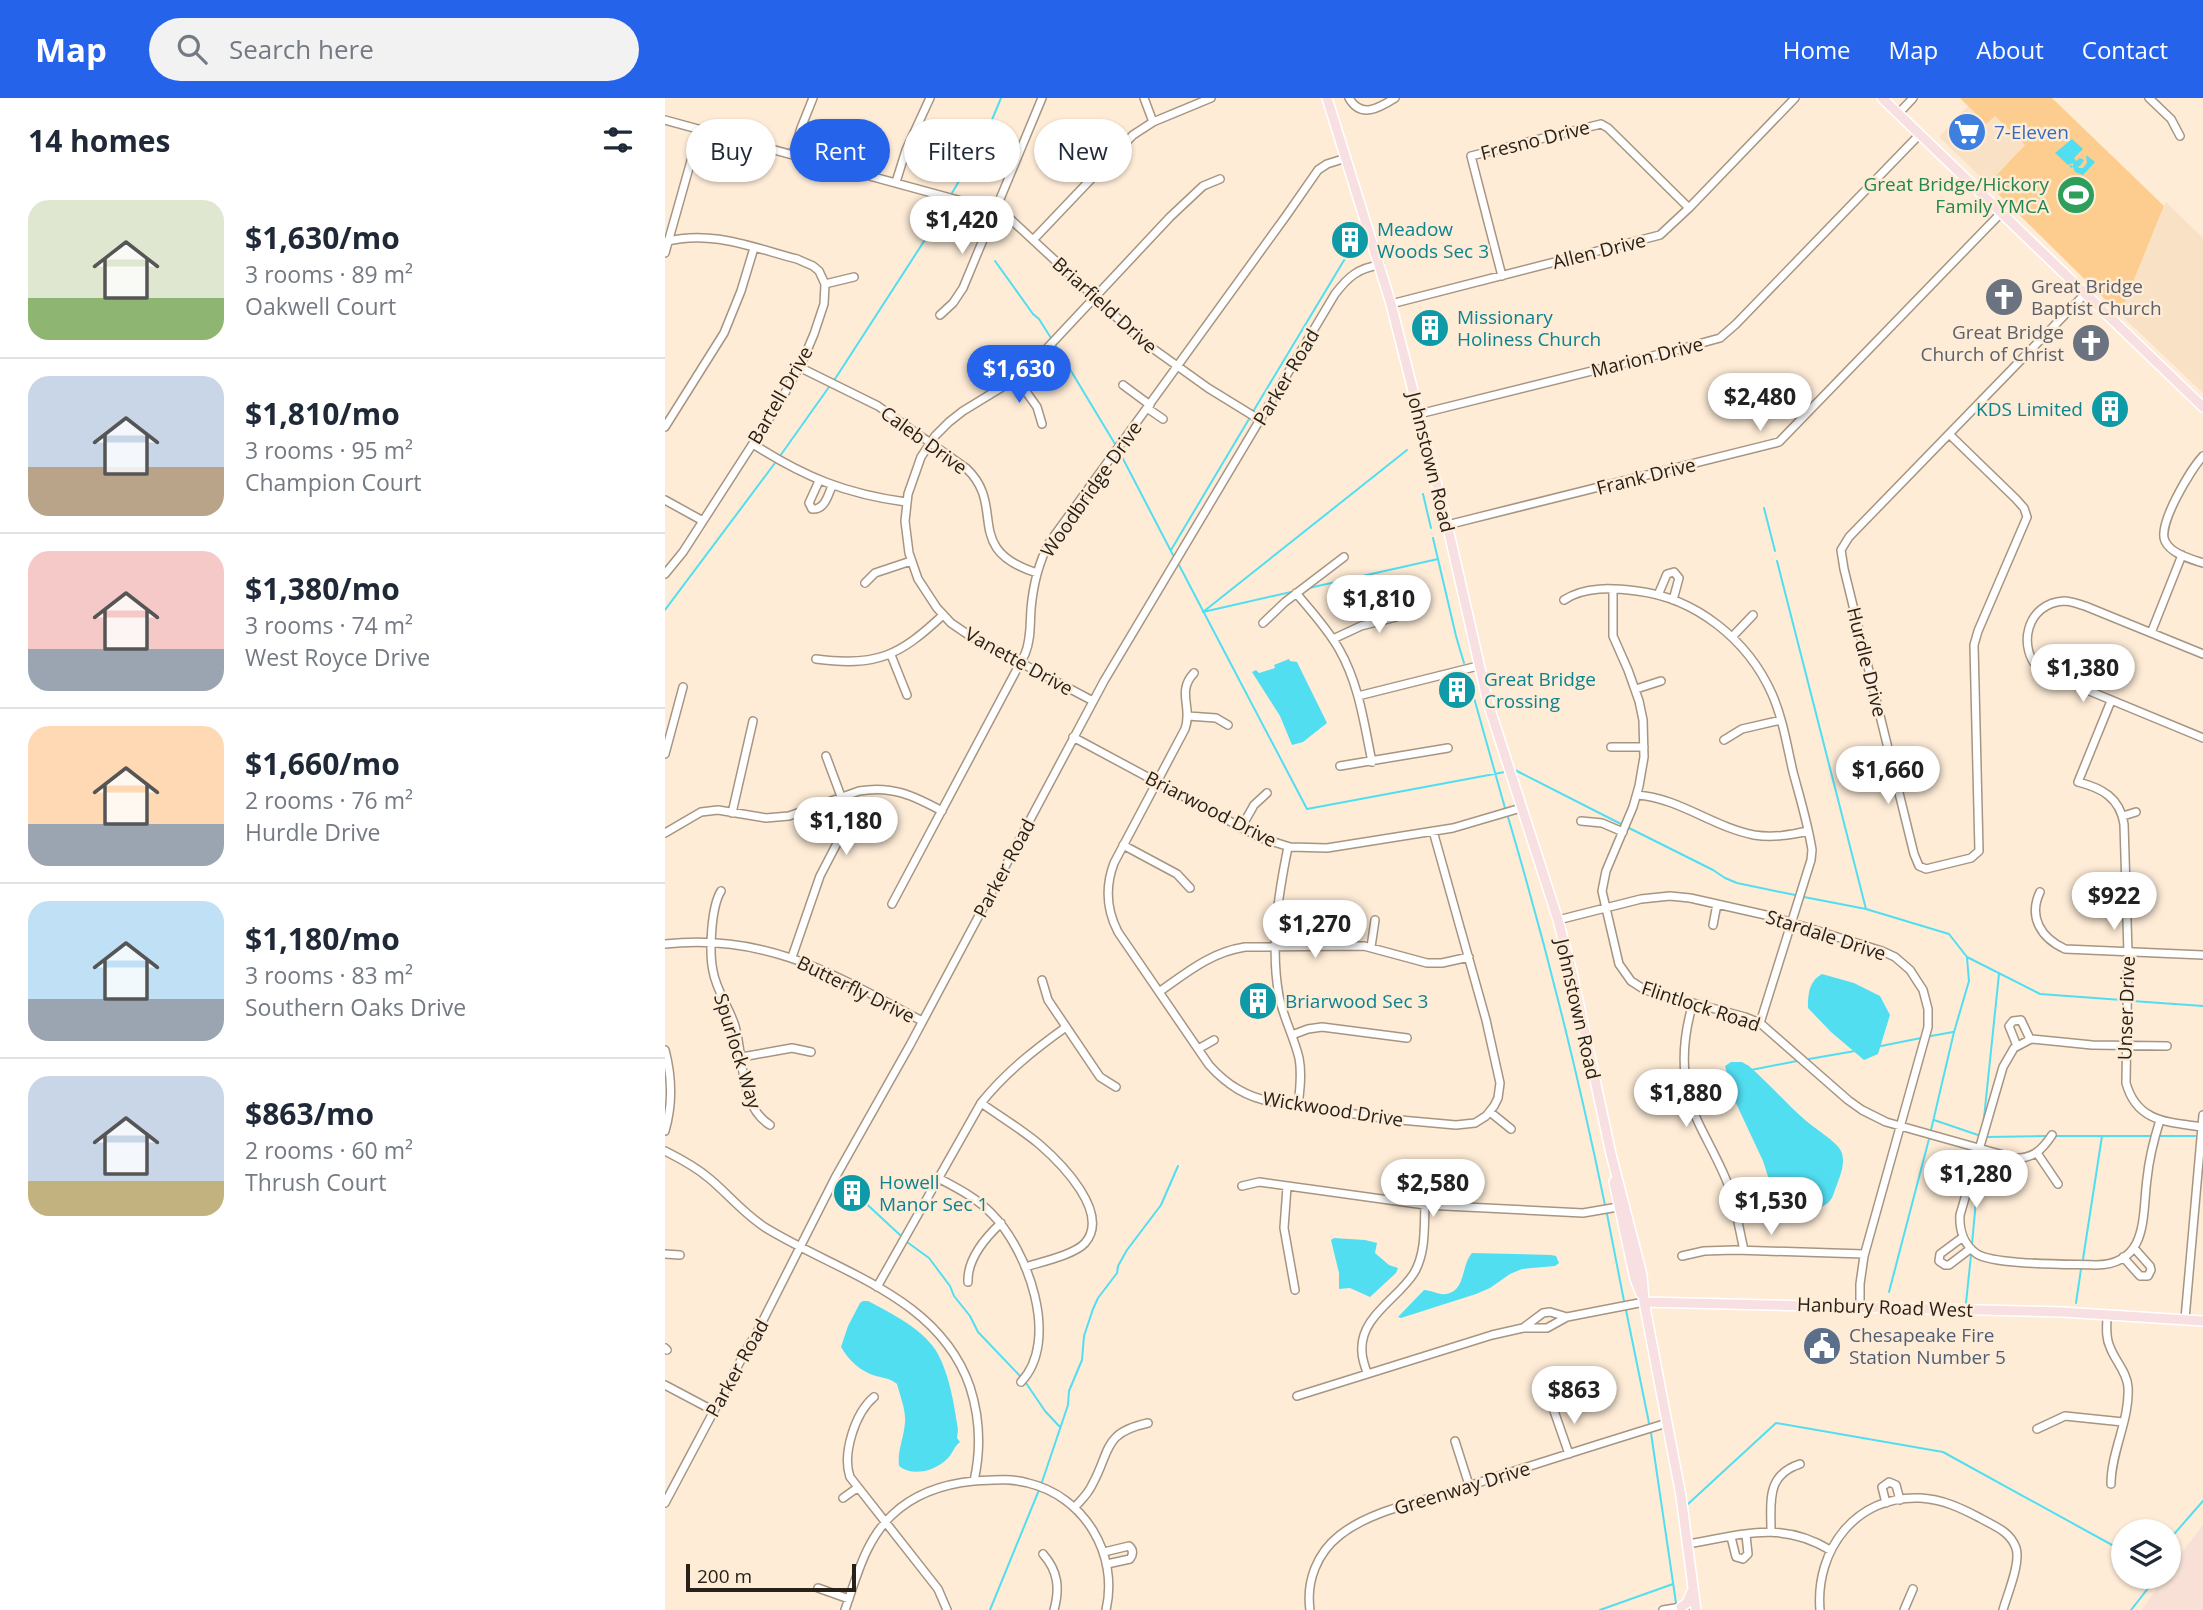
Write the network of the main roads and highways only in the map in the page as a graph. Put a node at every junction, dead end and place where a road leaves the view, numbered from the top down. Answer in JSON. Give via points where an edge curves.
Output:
{"nodes":[{"id":1,"x":1327,"y":98,"type":"edge"},
{"id":2,"x":1882,"y":98,"type":"edge"},
{"id":3,"x":2203,"y":407,"type":"edge"},
{"id":4,"x":1611,"y":1154,"type":"junction"},
{"id":5,"x":1644,"y":1302,"type":"junction"},
{"id":6,"x":2203,"y":1321,"type":"edge"},
{"id":7,"x":1693,"y":1589,"type":"junction"},
{"id":8,"x":1683,"y":1609,"type":"edge"},
{"id":9,"x":1695,"y":1610,"type":"edge"}],
"edges":[{"from":1,"to":4,"type":"main road","name":"Johnstown Road","via":[[1391,304],[1488,703],[1558,920]]},
{"from":2,"to":3,"type":"main road"},
{"from":4,"to":5,"type":"main road","name":"Johnstown Road","via":[[1642,1275]]},
{"from":4,"to":5,"type":"main road","name":"Johnstown Road","via":[[1618,1207]]},
{"from":5,"to":6,"type":"main road","name":"Hanbury Road West"},
{"from":5,"to":7,"type":"main road","name":"Johnstown Road"},
{"from":7,"to":8,"type":"main road"},
{"from":7,"to":9,"type":"main road","name":"Johnstown Road"}]}
